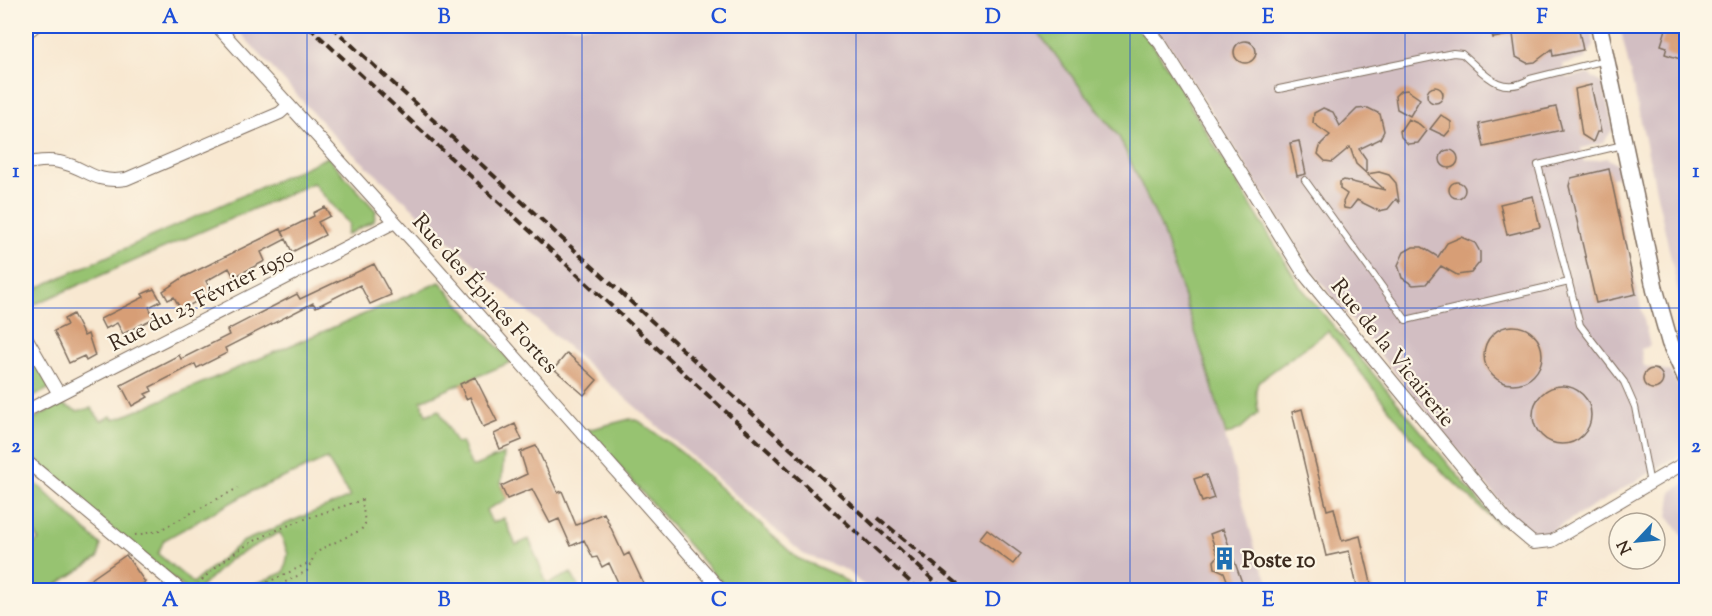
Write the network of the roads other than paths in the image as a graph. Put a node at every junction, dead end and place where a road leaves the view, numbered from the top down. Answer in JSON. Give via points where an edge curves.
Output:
{"nodes":[{"id":1,"x":35,"y":26,"type":"edge"},
{"id":2,"x":218,"y":26,"type":"edge"},
{"id":3,"x":1145,"y":26,"type":"edge"},
{"id":4,"x":1599,"y":26,"type":"edge"},
{"id":5,"x":26,"y":33,"type":"edge"},
{"id":6,"x":1607,"y":60,"type":"junction"},
{"id":7,"x":1280,"y":89,"type":"dead end"},
{"id":8,"x":289,"y":105,"type":"junction"},
{"id":9,"x":1624,"y":145,"type":"junction"},
{"id":10,"x":26,"y":163,"type":"edge"},
{"id":11,"x":1305,"y":180,"type":"dead end"},
{"id":12,"x":395,"y":222,"type":"junction"},
{"id":13,"x":1569,"y":282,"type":"junction"},
{"id":14,"x":26,"y":337,"type":"edge"},
{"id":15,"x":1686,"y":378,"type":"edge"},
{"id":16,"x":59,"y":394,"type":"junction"},
{"id":17,"x":26,"y":411,"type":"edge"},
{"id":18,"x":26,"y":461,"type":"edge"},
{"id":19,"x":1686,"y":462,"type":"edge"},
{"id":20,"x":1650,"y":485,"type":"junction"},
{"id":21,"x":181,"y":591,"type":"edge"},
{"id":22,"x":721,"y":591,"type":"edge"}],
"edges":[{"from":1,"to":5,"type":"street"},
{"from":2,"to":8,"type":"street","name":"Rue des Épines Fortes"},
{"from":3,"to":20,"type":"street","name":"Rue de la Vicairerie","via":[[1160,43],[1304,274],[1518,533],[1533,543],[1552,542]]},
{"from":4,"to":6,"type":"street"},
{"from":6,"to":7,"type":"lane","via":[[1523,83],[1504,84],[1477,70],[1462,54],[1453,53]]},
{"from":6,"to":9,"type":"street"},
{"from":8,"to":10,"type":"street","via":[[280,113],[126,179],[97,179],[60,162]]},
{"from":8,"to":12,"type":"street","name":"Rue des Épines Fortes"},
{"from":9,"to":13,"type":"lane","via":[[1538,165]]},
{"from":9,"to":15,"type":"street","via":[[1655,290],[1670,343]]},
{"from":11,"to":13,"type":"lane","via":[[1406,320]]},
{"from":12,"to":16,"type":"street","name":"Rue du 23 Février 1950"},
{"from":12,"to":22,"type":"street","name":"Rue des Épines Fortes"},
{"from":13,"to":20,"type":"lane","via":[[1580,326],[1624,382],[1635,407]]},
{"from":14,"to":16,"type":"street"},
{"from":16,"to":17,"type":"street","name":"Rue du 23 Février 1950"},
{"from":18,"to":21,"type":"street"},
{"from":19,"to":20,"type":"street","name":"Rue de la Vicairerie"}]}
